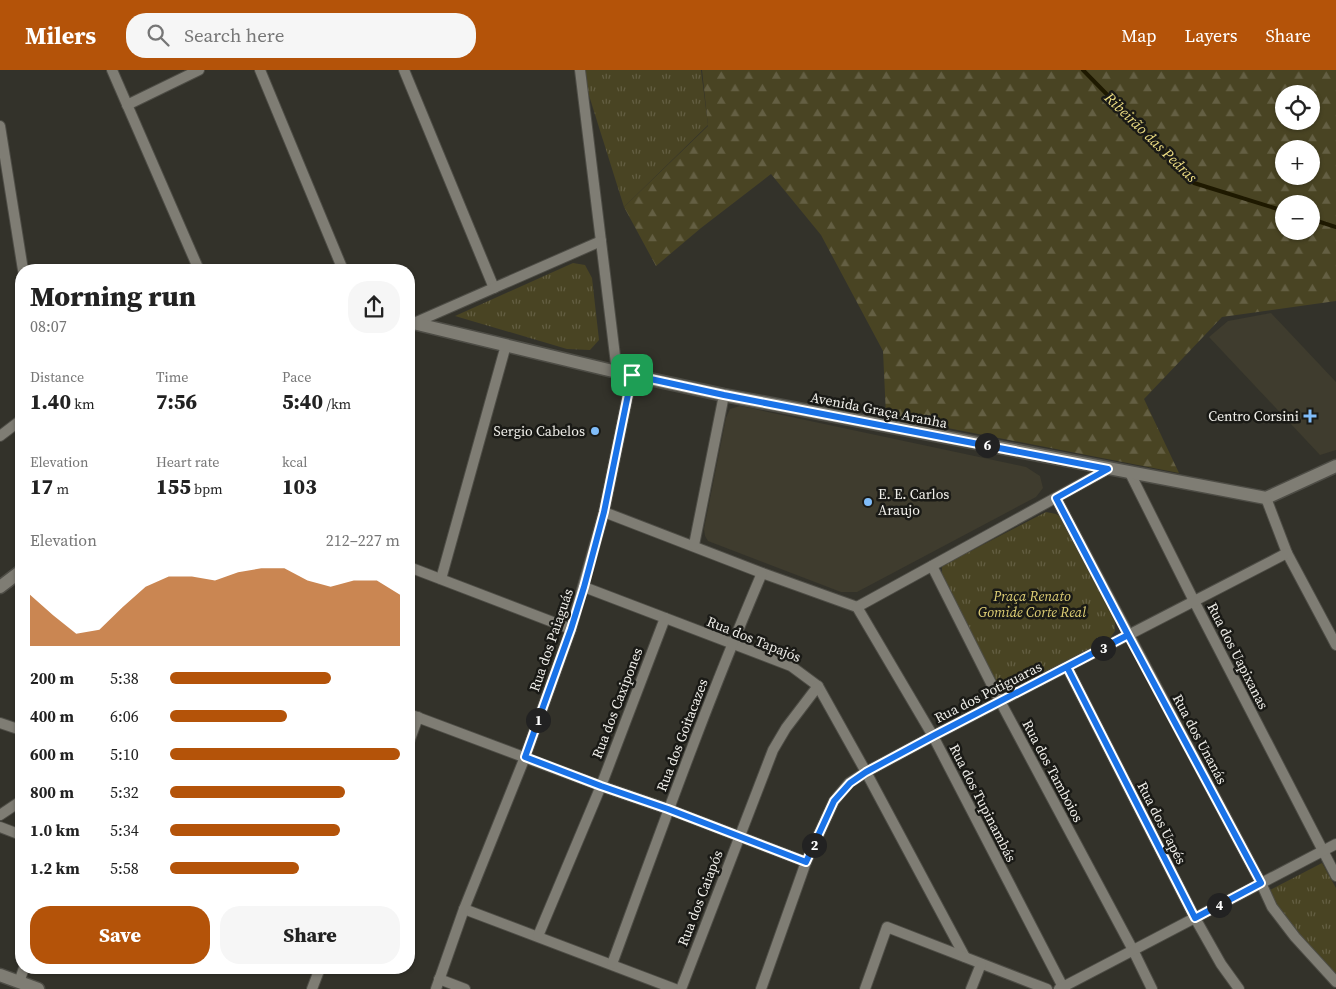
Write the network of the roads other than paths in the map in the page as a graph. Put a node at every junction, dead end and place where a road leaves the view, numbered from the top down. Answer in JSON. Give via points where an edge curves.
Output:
{"nodes":[{"id":1,"x":112,"y":70,"type":"edge"},
{"id":2,"x":199,"y":70,"type":"edge"},
{"id":3,"x":260,"y":70,"type":"edge"},
{"id":4,"x":404,"y":70,"type":"edge"},
{"id":5,"x":580,"y":70,"type":"edge"},
{"id":6,"x":127,"y":105,"type":"junction"},
{"id":7,"x":0,"y":126,"type":"edge"},
{"id":8,"x":2,"y":153,"type":"edge"},
{"id":9,"x":601,"y":241,"type":"junction"},
{"id":10,"x":22,"y":264,"type":"edge"},
{"id":11,"x":196,"y":264,"type":"edge"},
{"id":12,"x":341,"y":264,"type":"edge"},
{"id":13,"x":494,"y":288,"type":"junction"},
{"id":14,"x":415,"y":321,"type":"edge"},
{"id":15,"x":415,"y":324,"type":"edge"},
{"id":16,"x":506,"y":345,"type":"junction"},
{"id":17,"x":617,"y":372,"type":"junction"},
{"id":18,"x":632,"y":375,"type":"junction"},
{"id":19,"x":724,"y":395,"type":"junction"},
{"id":20,"x":15,"y":425,"type":"edge"},
{"id":21,"x":0,"y":436,"type":"edge"},
{"id":22,"x":1336,"y":466,"type":"edge"},
{"id":23,"x":1108,"y":469,"type":"junction"},
{"id":24,"x":1130,"y":473,"type":"junction"},
{"id":25,"x":1056,"y":498,"type":"junction"},
{"id":26,"x":1266,"y":498,"type":"junction"},
{"id":27,"x":604,"y":512,"type":"junction"},
{"id":28,"x":694,"y":546,"type":"junction"},
{"id":29,"x":1287,"y":553,"type":"junction"},
{"id":30,"x":932,"y":566,"type":"junction"},
{"id":31,"x":415,"y":569,"type":"edge"},
{"id":32,"x":762,"y":573,"type":"junction"},
{"id":33,"x":15,"y":576,"type":"edge"},
{"id":34,"x":442,"y":579,"type":"junction"},
{"id":35,"x":0,"y":587,"type":"edge"},
{"id":36,"x":584,"y":587,"type":"junction"},
{"id":37,"x":1194,"y":601,"type":"junction"},
{"id":38,"x":857,"y":607,"type":"junction"},
{"id":39,"x":664,"y":618,"type":"junction"},
{"id":40,"x":571,"y":629,"type":"junction"},
{"id":41,"x":1128,"y":635,"type":"junction"},
{"id":42,"x":731,"y":644,"type":"junction"},
{"id":43,"x":1336,"y":644,"type":"edge"},
{"id":44,"x":1067,"y":667,"type":"junction"},
{"id":45,"x":818,"y":686,"type":"junction"},
{"id":46,"x":1000,"y":701,"type":"junction"},
{"id":47,"x":415,"y":716,"type":"edge"},
{"id":48,"x":0,"y":722,"type":"edge"},
{"id":49,"x":15,"y":728,"type":"edge"},
{"id":50,"x":933,"y":736,"type":"junction"},
{"id":51,"x":525,"y":757,"type":"junction"},
{"id":52,"x":866,"y":772,"type":"junction"},
{"id":53,"x":601,"y":786,"type":"junction"},
{"id":54,"x":15,"y":805,"type":"edge"},
{"id":55,"x":668,"y":809,"type":"junction"},
{"id":56,"x":0,"y":815,"type":"edge"},
{"id":57,"x":0,"y":827,"type":"edge"},
{"id":58,"x":15,"y":833,"type":"edge"},
{"id":59,"x":738,"y":836,"type":"junction"},
{"id":60,"x":1336,"y":844,"type":"edge"},
{"id":61,"x":1322,"y":851,"type":"junction"},
{"id":62,"x":806,"y":862,"type":"junction"},
{"id":63,"x":1336,"y":876,"type":"edge"},
{"id":64,"x":1261,"y":883,"type":"junction"},
{"id":65,"x":464,"y":908,"type":"junction"},
{"id":66,"x":1195,"y":918,"type":"junction"},
{"id":67,"x":538,"y":936,"type":"junction"},
{"id":68,"x":1133,"y":950,"type":"junction"},
{"id":69,"x":966,"y":957,"type":"junction"},
{"id":70,"x":612,"y":964,"type":"junction"},
{"id":71,"x":981,"y":964,"type":"junction"},
{"id":72,"x":22,"y":974,"type":"edge"},
{"id":73,"x":318,"y":974,"type":"edge"},
{"id":74,"x":0,"y":975,"type":"edge"},
{"id":75,"x":19,"y":982,"type":"junction"},
{"id":76,"x":1336,"y":982,"type":"edge"},
{"id":77,"x":438,"y":984,"type":"edge"},
{"id":78,"x":1062,"y":988,"type":"edge"},
{"id":79,"x":38,"y":989,"type":"edge"},
{"id":80,"x":312,"y":989,"type":"edge"},
{"id":81,"x":465,"y":989,"type":"edge"},
{"id":82,"x":675,"y":989,"type":"edge"},
{"id":83,"x":680,"y":989,"type":"edge"},
{"id":84,"x":761,"y":989,"type":"edge"},
{"id":85,"x":865,"y":989,"type":"edge"},
{"id":86,"x":971,"y":989,"type":"edge"},
{"id":87,"x":1047,"y":989,"type":"edge"},
{"id":88,"x":1152,"y":989,"type":"edge"},
{"id":89,"x":1239,"y":989,"type":"edge"}],
"edges":[{"from":1,"to":6,"type":"street"},
{"from":2,"to":6,"type":"street"},
{"from":3,"to":12,"type":"street"},
{"from":4,"to":13,"type":"street"},
{"from":5,"to":9,"type":"street"},
{"from":6,"to":11,"type":"street"},
{"from":7,"to":8,"type":"street"},
{"from":8,"to":10,"type":"street"},
{"from":9,"to":13,"type":"street"},
{"from":9,"to":17,"type":"street"},
{"from":13,"to":14,"type":"street"},
{"from":15,"to":16,"type":"street","name":"Avenida Graça Aranha"},
{"from":16,"to":17,"type":"street","name":"Avenida Graça Aranha"},
{"from":16,"to":34,"type":"street"},
{"from":17,"to":18,"type":"street","name":"Avenida Graça Aranha"},
{"from":18,"to":19,"type":"street","name":"Avenida Graça Aranha"},
{"from":18,"to":27,"type":"street","name":"Rua dos Paiaguás"},
{"from":19,"to":23,"type":"street","name":"Avenida Graça Aranha"},
{"from":19,"to":28,"type":"street"},
{"from":20,"to":21,"type":"street"},
{"from":22,"to":26,"type":"street"},
{"from":23,"to":24,"type":"street","name":"Avenida Graça Aranha"},
{"from":23,"to":25,"type":"street"},
{"from":24,"to":26,"type":"street","name":"Avenida Graça Aranha"},
{"from":24,"to":37,"type":"street","name":"Rua dos Uapixanas"},
{"from":25,"to":30,"type":"street"},
{"from":25,"to":41,"type":"street","name":"Rua dos Unanás"},
{"from":26,"to":29,"type":"street"},
{"from":27,"to":28,"type":"street"},
{"from":27,"to":36,"type":"street","name":"Rua dos Paiaguás"},
{"from":28,"to":32,"type":"street"},
{"from":29,"to":37,"type":"street","name":"Rua dos Potiguaras"},
{"from":29,"to":43,"type":"street"},
{"from":30,"to":38,"type":"street"},
{"from":30,"to":46,"type":"street","name":"Rua dos Tamboios"},
{"from":31,"to":34,"type":"street"},
{"from":32,"to":38,"type":"street"},
{"from":32,"to":42,"type":"street","name":"Rua dos Goitacazes"},
{"from":33,"to":35,"type":"street"},
{"from":34,"to":40,"type":"street"},
{"from":36,"to":39,"type":"street","name":"Rua dos Tapajós"},
{"from":36,"to":40,"type":"street","name":"Rua dos Paiaguás"},
{"from":37,"to":41,"type":"street","name":"Rua dos Potiguaras"},
{"from":37,"to":61,"type":"street","name":"Rua dos Uapixanas"},
{"from":38,"to":50,"type":"street","name":"Rua dos Tupinambás"},
{"from":39,"to":42,"type":"street","name":"Rua dos Tapajós"},
{"from":39,"to":53,"type":"street","name":"Rua dos Caxipones"},
{"from":40,"to":51,"type":"street","name":"Rua dos Paiaguás"},
{"from":41,"to":44,"type":"street","name":"Rua dos Potiguaras"},
{"from":41,"to":64,"type":"street","name":"Rua dos Unanás"},
{"from":42,"to":45,"type":"street","name":"Rua dos Tapajós","via":[[791,666]]},
{"from":42,"to":55,"type":"street","name":"Rua dos Goitacazes"},
{"from":44,"to":46,"type":"street","name":"Rua dos Potiguaras"},
{"from":44,"to":66,"type":"street","name":"Rua dos Uapés"},
{"from":45,"to":52,"type":"street","name":"Rua dos Tapajós"},
{"from":45,"to":59,"type":"street","name":"Rua dos Caiapós","via":[[773,750]]},
{"from":46,"to":50,"type":"street","name":"Rua dos Potiguaras"},
{"from":46,"to":68,"type":"street","name":"Rua dos Tamboios"},
{"from":47,"to":51,"type":"street"},
{"from":48,"to":49,"type":"street"},
{"from":50,"to":52,"type":"street","name":"Rua dos Potiguaras"},
{"from":50,"to":78,"type":"street","name":"Rua dos Tupinambás"},
{"from":51,"to":53,"type":"street"},
{"from":51,"to":65,"type":"street","name":"Rua dos Paiaguás"},
{"from":52,"to":62,"type":"street","name":"Rua dos Potiguaras","via":[[850,783],[834,801]]},
{"from":52,"to":69,"type":"street","name":"Rua dos Tapajós"},
{"from":53,"to":55,"type":"street"},
{"from":53,"to":67,"type":"street","name":"Rua dos Caxipones"},
{"from":54,"to":56,"type":"street"},
{"from":55,"to":59,"type":"street"},
{"from":55,"to":70,"type":"street","name":"Rua dos Goitacazes"},
{"from":57,"to":58,"type":"street"},
{"from":59,"to":62,"type":"street"},
{"from":59,"to":83,"type":"street","name":"Rua dos Caiapós"},
{"from":60,"to":61,"type":"street"},
{"from":61,"to":63,"type":"street","name":"Rua dos Uapixanas"},
{"from":61,"to":64,"type":"street"},
{"from":62,"to":84,"type":"street","name":"Rua dos Potiguaras"},
{"from":64,"to":66,"type":"street"},
{"from":64,"to":76,"type":"street","name":"Rua dos Unanás","via":[[1272,908]]},
{"from":65,"to":67,"type":"street"},
{"from":65,"to":77,"type":"street","name":"Rua dos Paiaguás"},
{"from":66,"to":68,"type":"street"},
{"from":66,"to":89,"type":"street","name":"Rua dos Uapés"},
{"from":67,"to":70,"type":"street"},
{"from":68,"to":78,"type":"street"},
{"from":68,"to":88,"type":"street","name":"Rua dos Tamboios"},
{"from":69,"to":71,"type":"street"},
{"from":69,"to":85,"type":"street","via":[[887,927]]},
{"from":70,"to":82,"type":"street"},
{"from":71,"to":86,"type":"street"},
{"from":71,"to":87,"type":"street"},
{"from":72,"to":75,"type":"street"},
{"from":73,"to":80,"type":"street"},
{"from":74,"to":75,"type":"street"},
{"from":75,"to":79,"type":"street"},
{"from":77,"to":81,"type":"street"}]}
